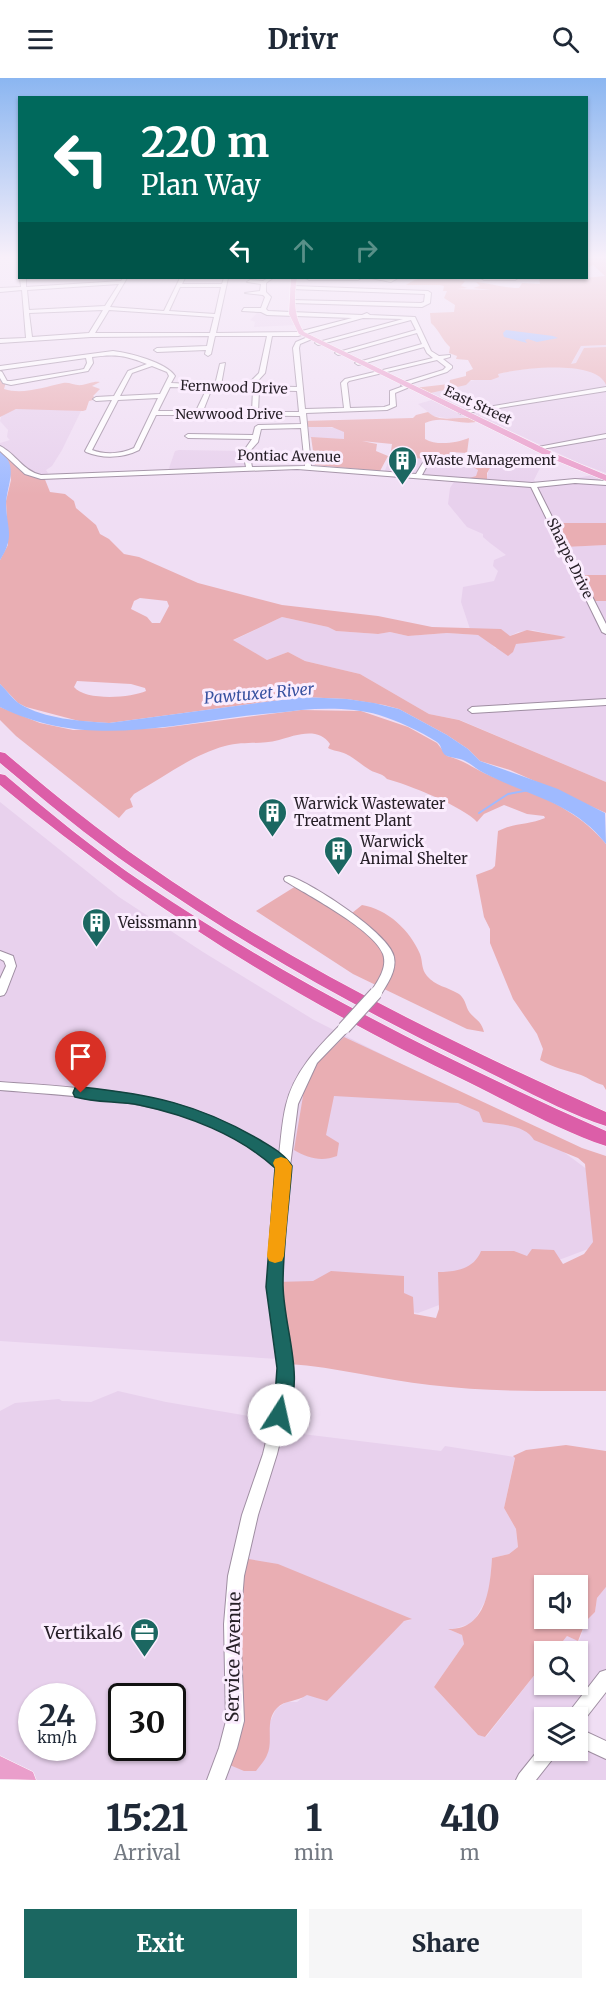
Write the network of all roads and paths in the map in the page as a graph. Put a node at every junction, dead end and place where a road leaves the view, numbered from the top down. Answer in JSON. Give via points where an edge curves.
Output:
{"nodes":[{"id":1,"x":69,"y":336,"type":"edge"},
{"id":2,"x":211,"y":336,"type":"edge"},
{"id":3,"x":270,"y":336,"type":"edge"},
{"id":4,"x":307,"y":336,"type":"edge"},
{"id":5,"x":330,"y":336,"type":"edge"},
{"id":6,"x":398,"y":336,"type":"edge"},
{"id":7,"x":421,"y":336,"type":"edge"},
{"id":8,"x":29,"y":339,"type":"joint"},
{"id":9,"x":314,"y":340,"type":"junction"},
{"id":10,"x":0,"y":341,"type":"edge"},
{"id":11,"x":425,"y":345,"type":"junction"},
{"id":12,"x":157,"y":350,"type":"dead end"},
{"id":13,"x":338,"y":353,"type":"junction"},
{"id":14,"x":89,"y":356,"type":"junction"},
{"id":15,"x":448,"y":356,"type":"dead end"},
{"id":16,"x":436,"y":357,"type":"junction"},
{"id":17,"x":358,"y":363,"type":"junction"},
{"id":18,"x":152,"y":364,"type":"junction"},
{"id":19,"x":223,"y":364,"type":"dead end"},
{"id":20,"x":0,"y":371,"type":"edge"},
{"id":21,"x":380,"y":373,"type":"junction"},
{"id":22,"x":167,"y":385,"type":"junction"},
{"id":23,"x":406,"y":385,"type":"junction"},
{"id":24,"x":213,"y":387,"type":"junction"},
{"id":25,"x":247,"y":388,"type":"junction"},
{"id":26,"x":256,"y":388,"type":"junction"},
{"id":27,"x":300,"y":389,"type":"junction"},
{"id":28,"x":606,"y":389,"type":"edge"},
{"id":29,"x":162,"y":396,"type":"junction"},
{"id":30,"x":115,"y":398,"type":"junction"},
{"id":31,"x":96,"y":399,"type":"dead end"},
{"id":32,"x":347,"y":410,"type":"junction"},
{"id":33,"x":302,"y":412,"type":"junction"},
{"id":34,"x":461,"y":412,"type":"junction"},
{"id":35,"x":155,"y":413,"type":"junction"},
{"id":36,"x":255,"y":414,"type":"junction"},
{"id":37,"x":198,"y":415,"type":"junction"},
{"id":38,"x":304,"y":426,"type":"junction"},
{"id":39,"x":188,"y":436,"type":"dead end"},
{"id":40,"x":606,"y":436,"type":"edge"},
{"id":41,"x":255,"y":437,"type":"junction"},
{"id":42,"x":0,"y":448,"type":"edge"},
{"id":43,"x":536,"y":448,"type":"junction"},
{"id":44,"x":426,"y":462,"type":"dead end"},
{"id":45,"x":308,"y":467,"type":"junction"},
{"id":46,"x":249,"y":468,"type":"junction"},
{"id":47,"x":418,"y":476,"type":"junction"},
{"id":48,"x":603,"y":477,"type":"edge"},
{"id":49,"x":561,"y":482,"type":"junction"},
{"id":50,"x":606,"y":483,"type":"edge"},
{"id":51,"x":533,"y":485,"type":"junction"},
{"id":52,"x":606,"y":632,"type":"edge"},
{"id":53,"x":606,"y":702,"type":"edge"},
{"id":54,"x":472,"y":710,"type":"dead end"},
{"id":55,"x":0,"y":756,"type":"edge"},
{"id":56,"x":0,"y":778,"type":"edge"},
{"id":57,"x":289,"y":879,"type":"dead end"},
{"id":58,"x":0,"y":955,"type":"edge"},
{"id":59,"x":0,"y":992,"type":"edge"},
{"id":60,"x":0,"y":1086,"type":"edge"},
{"id":61,"x":606,"y":1119,"type":"edge"},
{"id":62,"x":606,"y":1139,"type":"edge"},
{"id":63,"x":284,"y":1166,"type":"junction"},
{"id":64,"x":606,"y":1678,"type":"edge"},
{"id":65,"x":584,"y":1707,"type":"edge"},
{"id":66,"x":588,"y":1742,"type":"edge"},
{"id":67,"x":606,"y":1750,"type":"edge"},
{"id":68,"x":540,"y":1761,"type":"edge"},
{"id":69,"x":0,"y":1767,"type":"edge"},
{"id":70,"x":25,"y":1780,"type":"edge"},
{"id":71,"x":216,"y":1780,"type":"edge"},
{"id":72,"x":525,"y":1780,"type":"edge"}],
"edges":[{"from":1,"to":8,"type":"street"},
{"from":2,"to":12,"type":"street","via":[[208,351]]},
{"from":3,"to":25,"type":"street","via":[[262,373]]},
{"from":4,"to":9,"type":"main road","name":"East Street"},
{"from":5,"to":9,"type":"street"},
{"from":6,"to":13,"type":"street"},
{"from":7,"to":11,"type":"street"},
{"from":8,"to":10,"type":"street"},
{"from":9,"to":13,"type":"main road","name":"East Street"},
{"from":9,"to":27,"type":"street","via":[[296,345]]},
{"from":11,"to":16,"type":"street"},
{"from":11,"to":17,"type":"street"},
{"from":13,"to":17,"type":"main road","name":"East Street"},
{"from":14,"to":18,"type":"street","via":[[123,353]]},
{"from":14,"to":20,"type":"street"},
{"from":14,"to":20,"type":"street","via":[[90,363],[80,372],[11,383],[5,382]]},
{"from":15,"to":16,"type":"street"},
{"from":16,"to":21,"type":"street"},
{"from":16,"to":23,"type":"street","via":[[449,368]]},
{"from":17,"to":21,"type":"main road","name":"East Street"},
{"from":18,"to":22,"type":"street","via":[[170,370],[172,376]]},
{"from":18,"to":30,"type":"street","via":[[130,372]]},
{"from":19,"to":24,"type":"street"},
{"from":21,"to":23,"type":"main road","name":"East Street"},
{"from":21,"to":32,"type":"street","via":[[345,381]]},
{"from":22,"to":24,"type":"street","name":"Fernwood Drive"},
{"from":22,"to":29,"type":"street"},
{"from":23,"to":32,"type":"street","name":"Newwood Drive","via":[[392,392],[390,408]]},
{"from":23,"to":34,"type":"main road","name":"East Street"},
{"from":24,"to":25,"type":"street","name":"Fernwood Drive"},
{"from":24,"to":37,"type":"street"},
{"from":25,"to":26,"type":"street","name":"Fernwood Drive"},
{"from":26,"to":27,"type":"street","name":"Fernwood Drive"},
{"from":26,"to":36,"type":"street"},
{"from":27,"to":33,"type":"street"},
{"from":28,"to":34,"type":"street"},
{"from":29,"to":30,"type":"street"},
{"from":29,"to":35,"type":"street"},
{"from":30,"to":31,"type":"street"},
{"from":30,"to":35,"type":"street","via":[[88,451],[136,451]]},
{"from":32,"to":33,"type":"street","name":"Newwood Drive"},
{"from":33,"to":36,"type":"street","name":"Newwood Drive"},
{"from":33,"to":38,"type":"street"},
{"from":34,"to":43,"type":"main road","name":"East Street"},
{"from":35,"to":37,"type":"street","name":"Newwood Drive"},
{"from":36,"to":37,"type":"street","name":"Newwood Drive"},
{"from":38,"to":41,"type":"street","via":[[262,427],[256,430]]},
{"from":38,"to":45,"type":"street"},
{"from":39,"to":41,"type":"street"},
{"from":40,"to":43,"type":"street"},
{"from":41,"to":46,"type":"street","via":[[246,452]]},
{"from":42,"to":46,"type":"street","name":"Pontiac Avenue","via":[[26,474],[51,477]]},
{"from":43,"to":48,"type":"main road","name":"East Street"},
{"from":44,"to":47,"type":"street"},
{"from":45,"to":46,"type":"street","name":"Pontiac Avenue"},
{"from":45,"to":47,"type":"street","name":"Pontiac Avenue"},
{"from":47,"to":51,"type":"street","name":"Pontiac Avenue"},
{"from":48,"to":49,"type":"street","name":"Pontiac Avenue"},
{"from":49,"to":50,"type":"street","name":"Pontiac Avenue"},
{"from":49,"to":51,"type":"street","name":"Pontiac Avenue"},
{"from":51,"to":52,"type":"street","name":"Sharpe Drive"},
{"from":53,"to":54,"type":"street"},
{"from":55,"to":61,"type":"highway","via":[[124,854],[268,947],[426,1034]]},
{"from":56,"to":62,"type":"highway","via":[[121,874],[266,967],[429,1055]]},
{"from":57,"to":63,"type":"street","name":"Service Avenue","bridge":true,"via":[[369,930],[388,953],[388,970],[376,993],[313,1060],[303,1078],[292,1104]]},
{"from":58,"to":59,"type":"street","via":[[9,959],[11,966]]},
{"from":60,"to":63,"type":"street","via":[[137,1099],[182,1110],[228,1129]]},
{"from":63,"to":71,"type":"street","name":"Service Avenue","via":[[274,1287],[286,1368],[284,1396],[236,1576],[232,1624],[235,1720]]},
{"from":64,"to":65,"type":"street"},
{"from":66,"to":67,"type":"street"},
{"from":68,"to":72,"type":"street"},
{"from":69,"to":70,"type":"main road"}]}
